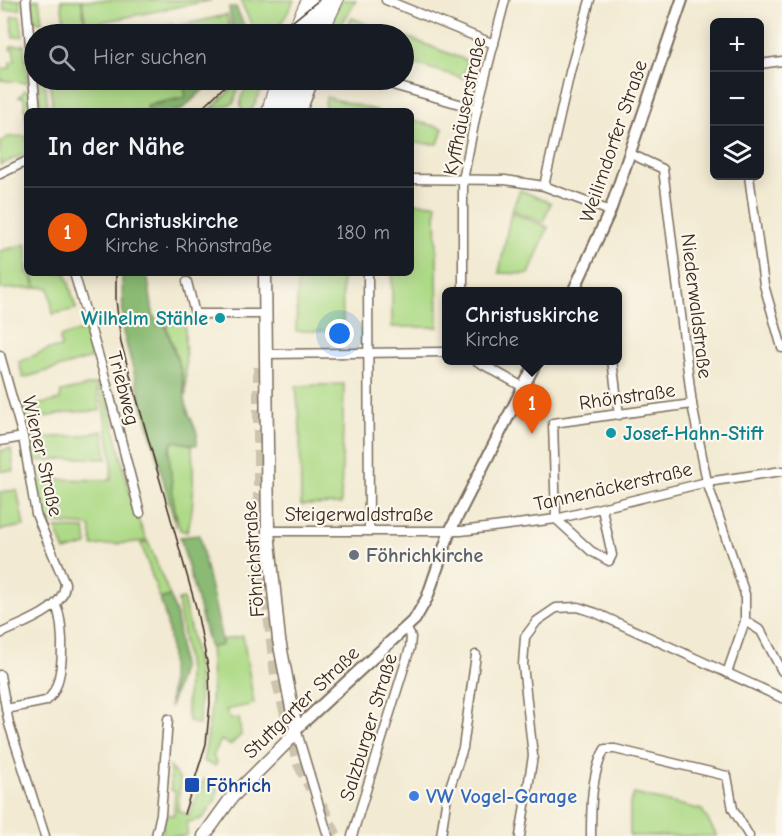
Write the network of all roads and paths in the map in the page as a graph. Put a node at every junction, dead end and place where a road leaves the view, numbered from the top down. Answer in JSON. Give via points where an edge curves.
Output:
{"nodes":[{"id":1,"x":26,"y":0,"type":"edge"},
{"id":2,"x":309,"y":0,"type":"edge"},
{"id":3,"x":324,"y":0,"type":"edge"},
{"id":4,"x":336,"y":0,"type":"edge"},
{"id":5,"x":386,"y":0,"type":"edge"},
{"id":6,"x":505,"y":0,"type":"edge"},
{"id":7,"x":590,"y":0,"type":"edge"},
{"id":8,"x":682,"y":0,"type":"edge"},
{"id":9,"x":28,"y":24,"type":"edge"},
{"id":10,"x":298,"y":24,"type":"edge"},
{"id":11,"x":313,"y":24,"type":"edge"},
{"id":12,"x":325,"y":24,"type":"edge"},
{"id":13,"x":494,"y":44,"type":"junction"},
{"id":14,"x":782,"y":61,"type":"edge"},
{"id":15,"x":764,"y":63,"type":"edge"},
{"id":16,"x":34,"y":90,"type":"edge"},
{"id":17,"x":275,"y":90,"type":"edge"},
{"id":18,"x":289,"y":90,"type":"edge"},
{"id":19,"x":300,"y":90,"type":"edge"},
{"id":20,"x":310,"y":90,"type":"edge"},
{"id":21,"x":410,"y":90,"type":"edge"},
{"id":22,"x":36,"y":108,"type":"edge"},
{"id":23,"x":270,"y":108,"type":"edge"},
{"id":24,"x":284,"y":108,"type":"edge"},
{"id":25,"x":295,"y":108,"type":"edge"},
{"id":26,"x":303,"y":108,"type":"edge"},
{"id":27,"x":477,"y":109,"type":"junction"},
{"id":28,"x":631,"y":154,"type":"junction"},
{"id":29,"x":24,"y":162,"type":"edge"},
{"id":30,"x":0,"y":174,"type":"edge"},
{"id":31,"x":414,"y":179,"type":"edge"},
{"id":32,"x":464,"y":180,"type":"junction"},
{"id":33,"x":750,"y":180,"type":"edge"},
{"id":34,"x":544,"y":186,"type":"junction"},
{"id":35,"x":610,"y":210,"type":"junction"},
{"id":36,"x":75,"y":276,"type":"edge"},
{"id":37,"x":265,"y":276,"type":"edge"},
{"id":38,"x":368,"y":276,"type":"edge"},
{"id":39,"x":187,"y":282,"type":"dead end"},
{"id":40,"x":464,"y":287,"type":"edge"},
{"id":41,"x":575,"y":287,"type":"edge"},
{"id":42,"x":265,"y":314,"type":"junction"},
{"id":43,"x":782,"y":348,"type":"edge"},
{"id":44,"x":442,"y":352,"type":"edge"},
{"id":45,"x":368,"y":353,"type":"junction"},
{"id":46,"x":265,"y":354,"type":"junction"},
{"id":47,"x":0,"y":355,"type":"edge"},
{"id":48,"x":484,"y":365,"type":"edge"},
{"id":49,"x":534,"y":365,"type":"edge"},
{"id":50,"x":613,"y":365,"type":"edge"},
{"id":51,"x":523,"y":387,"type":"junction"},
{"id":52,"x":692,"y":404,"type":"junction"},
{"id":53,"x":620,"y":415,"type":"junction"},
{"id":54,"x":23,"y":437,"type":"junction"},
{"id":55,"x":0,"y":441,"type":"edge"},
{"id":56,"x":782,"y":471,"type":"edge"},
{"id":57,"x":707,"y":482,"type":"junction"},
{"id":58,"x":602,"y":509,"type":"junction"},
{"id":59,"x":140,"y":513,"type":"dead end"},
{"id":60,"x":556,"y":519,"type":"junction"},
{"id":61,"x":369,"y":529,"type":"junction"},
{"id":62,"x":268,"y":531,"type":"junction"},
{"id":63,"x":450,"y":531,"type":"junction"},
{"id":64,"x":56,"y":605,"type":"junction"},
{"id":65,"x":745,"y":621,"type":"junction"},
{"id":66,"x":407,"y":628,"type":"junction"},
{"id":67,"x":0,"y":634,"type":"edge"},
{"id":68,"x":476,"y":655,"type":"dead end"},
{"id":69,"x":782,"y":671,"type":"edge"},
{"id":70,"x":727,"y":673,"type":"junction"},
{"id":71,"x":0,"y":675,"type":"edge"},
{"id":72,"x":782,"y":698,"type":"edge"},
{"id":73,"x":6,"y":709,"type":"junction"},
{"id":74,"x":168,"y":719,"type":"dead end"},
{"id":75,"x":296,"y":729,"type":"junction"},
{"id":76,"x":206,"y":835,"type":"edge"},
{"id":77,"x":45,"y":836,"type":"edge"},
{"id":78,"x":156,"y":836,"type":"edge"},
{"id":79,"x":328,"y":836,"type":"edge"},
{"id":80,"x":352,"y":836,"type":"edge"},
{"id":81,"x":441,"y":836,"type":"edge"},
{"id":82,"x":520,"y":836,"type":"edge"},
{"id":83,"x":591,"y":836,"type":"edge"},
{"id":84,"x":749,"y":836,"type":"edge"}],
"edges":[{"from":1,"to":9,"type":"street"},
{"from":2,"to":10,"type":"main road"},
{"from":3,"to":11,"type":"main road"},
{"from":4,"to":12,"type":"main road"},
{"from":5,"to":13,"type":"street"},
{"from":6,"to":13,"type":"street","name":"Kyffhäuserstraße"},
{"from":7,"to":34,"type":"street"},
{"from":8,"to":28,"type":"street","name":"Weilimdorfer Straße"},
{"from":13,"to":27,"type":"street","name":"Kyffhäuserstraße"},
{"from":14,"to":15,"type":"street"},
{"from":16,"to":22,"type":"street"},
{"from":17,"to":23,"type":"main road"},
{"from":18,"to":24,"type":"main road"},
{"from":19,"to":25,"type":"main road"},
{"from":20,"to":26,"type":"street"},
{"from":21,"to":27,"type":"street"},
{"from":27,"to":32,"type":"street","name":"Kyffhäuserstraße"},
{"from":28,"to":35,"type":"street","name":"Weilimdorfer Straße"},
{"from":28,"to":52,"type":"street","name":"Niederwaldstraße","via":[[663,169]]},
{"from":29,"to":30,"type":"street"},
{"from":31,"to":32,"type":"street"},
{"from":32,"to":34,"type":"street","via":[[505,180]]},
{"from":32,"to":40,"type":"street","name":"Kyffhäuserstraße"},
{"from":33,"to":43,"type":"street","via":[[764,285]]},
{"from":34,"to":35,"type":"street"},
{"from":35,"to":41,"type":"street","name":"Weilimdorfer Straße"},
{"from":36,"to":59,"type":"street","name":"Triebweg"},
{"from":37,"to":42,"type":"main road","name":"Föhrichstraße"},
{"from":38,"to":45,"type":"street"},
{"from":39,"to":42,"type":"street","via":[[195,314]]},
{"from":42,"to":46,"type":"main road","name":"Föhrichstraße"},
{"from":44,"to":45,"type":"street"},
{"from":45,"to":46,"type":"street"},
{"from":45,"to":61,"type":"street"},
{"from":46,"to":62,"type":"main road","name":"Föhrichstraße"},
{"from":47,"to":54,"type":"street","name":"Wiener Straße"},
{"from":48,"to":51,"type":"street"},
{"from":49,"to":51,"type":"street"},
{"from":50,"to":53,"type":"street"},
{"from":51,"to":63,"type":"street"},
{"from":52,"to":53,"type":"street","name":"Rhönstraße"},
{"from":52,"to":57,"type":"street","name":"Niederwaldstraße"},
{"from":53,"to":60,"type":"street","name":"Rhönstraße","via":[[553,423]]},
{"from":54,"to":55,"type":"street"},
{"from":54,"to":64,"type":"street","name":"Wiener Straße","via":[[36,514],[65,583]]},
{"from":56,"to":57,"type":"street","name":"Tannenäckerstraße"},
{"from":57,"to":58,"type":"street","name":"Tannenäckerstraße"},
{"from":57,"to":65,"type":"street","name":"Niederwaldstraße","via":[[743,585]]},
{"from":58,"to":60,"type":"street","name":"Tannenäckerstraße"},
{"from":58,"to":60,"type":"street","via":[[612,555],[609,561],[591,551]]},
{"from":60,"to":63,"type":"street","name":"Tannenäckerstraße"},
{"from":61,"to":62,"type":"street","name":"Steigerwaldstraße"},
{"from":61,"to":63,"type":"street","name":"Steigerwaldstraße"},
{"from":62,"to":75,"type":"main road","name":"Föhrichstraße","via":[[279,640]]},
{"from":63,"to":66,"type":"street","via":[[428,598]]},
{"from":64,"to":67,"type":"street"},
{"from":64,"to":73,"type":"street","via":[[63,634],[60,670],[51,697]]},
{"from":65,"to":69,"type":"street","via":[[761,632]]},
{"from":65,"to":70,"type":"street"},
{"from":66,"to":75,"type":"street","name":"Stuttgarter Straße"},
{"from":66,"to":80,"type":"street","name":"Salzburger Straße","via":[[410,648]]},
{"from":68,"to":81,"type":"street","via":[[463,748],[447,796]]},
{"from":70,"to":72,"type":"street"},
{"from":70,"to":82,"type":"street","via":[[578,607],[556,608],[537,621],[525,637],[533,756]]},
{"from":71,"to":73,"type":"street"},
{"from":73,"to":77,"type":"street"},
{"from":74,"to":78,"type":"street"},
{"from":75,"to":76,"type":"main road","name":"Stuttgarter Straße","via":[[232,797]]},
{"from":75,"to":79,"type":"street","name":"Föhrichstraße"},
{"from":83,"to":84,"type":"street","via":[[593,794],[605,749],[727,776],[733,809]]}]}
